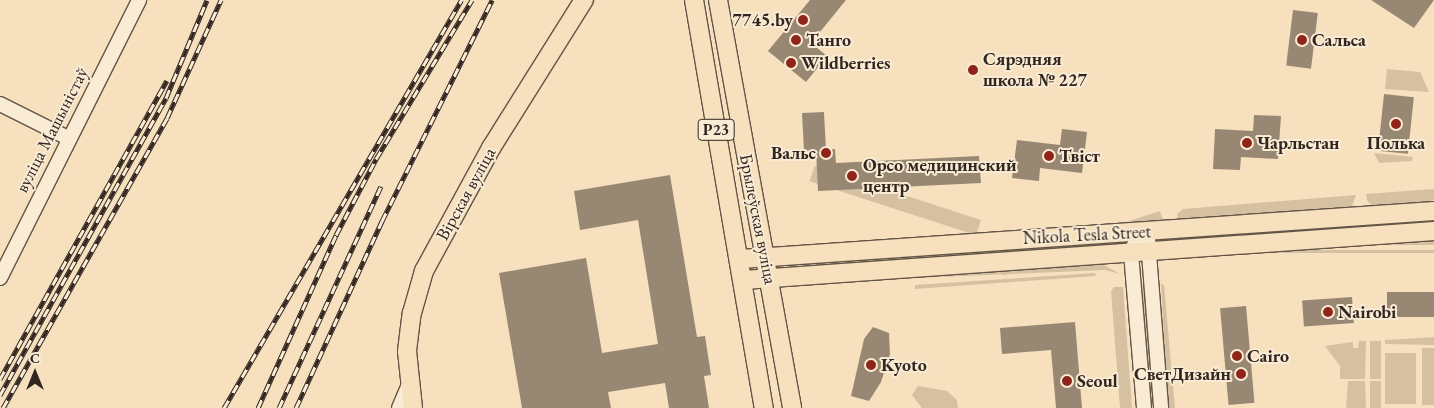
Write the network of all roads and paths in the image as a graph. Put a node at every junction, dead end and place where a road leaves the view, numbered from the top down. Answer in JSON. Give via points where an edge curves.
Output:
{"nodes":[{"id":1,"x":139,"y":0,"type":"edge"},
{"id":2,"x":584,"y":0,"type":"edge"},
{"id":3,"x":694,"y":0,"type":"edge"},
{"id":4,"x":718,"y":0,"type":"edge"},
{"id":5,"x":0,"y":104,"type":"edge"},
{"id":6,"x":68,"y":138,"type":"junction"},
{"id":7,"x":1434,"y":211,"type":"edge"},
{"id":8,"x":1434,"y":231,"type":"edge"},
{"id":9,"x":1139,"y":232,"type":"junction"},
{"id":10,"x":1149,"y":252,"type":"junction"},
{"id":11,"x":1131,"y":253,"type":"junction"},
{"id":12,"x":772,"y":256,"type":"junction"},
{"id":13,"x":741,"y":259,"type":"junction"},
{"id":14,"x":0,"y":278,"type":"edge"},
{"id":15,"x":744,"y":280,"type":"junction"},
{"id":16,"x":771,"y":285,"type":"junction"},
{"id":17,"x":409,"y":385,"type":"junction"},
{"id":18,"x":399,"y":408,"type":"edge"},
{"id":19,"x":413,"y":408,"type":"edge"},
{"id":20,"x":764,"y":408,"type":"edge"},
{"id":21,"x":792,"y":408,"type":"edge"},
{"id":22,"x":1144,"y":408,"type":"edge"},
{"id":23,"x":1161,"y":408,"type":"edge"}],
"edges":[{"from":1,"to":6,"type":"street","name":"вуліца Машыністаў"},
{"from":2,"to":17,"type":"main road","name":"Вірская вуліца","via":[[491,148],[424,271],[412,313],[407,351]]},
{"from":3,"to":13,"type":"main road","name":"Брылеўская вуліца","number":"Р23"},
{"from":4,"to":12,"type":"main road","name":"Брылеўская вуліца","number":"Р23","via":[[762,234]]},
{"from":5,"to":6,"type":"street"},
{"from":6,"to":14,"type":"street","name":"вуліца Машыністаў"},
{"from":7,"to":9,"type":"main road","name":"Nikola Tesla Street"},
{"from":8,"to":10,"type":"main road","name":"Nikola Tesla Street"},
{"from":9,"to":10,"type":"street","via":[[1148,241]]},
{"from":9,"to":11,"type":"street"},
{"from":9,"to":12,"type":"main road","name":"Nikola Tesla Street"},
{"from":10,"to":11,"type":"main road","name":"Nikola Tesla Street"},
{"from":10,"to":23,"type":"street"},
{"from":11,"to":16,"type":"main road","name":"Nikola Tesla Street","via":[[795,275]]},
{"from":11,"to":22,"type":"street"},
{"from":12,"to":13,"type":"main road","name":"Nikola Tesla Street"},
{"from":12,"to":16,"type":"main road","name":"Брылеўская вуліца"},
{"from":13,"to":15,"type":"main road","name":"Брылеўская вуліца","number":"Р23"},
{"from":15,"to":16,"type":"main road"},
{"from":15,"to":20,"type":"main road","name":"Брылеўская вуліца","number":"Р23"},
{"from":16,"to":21,"type":"main road","name":"Брылеўская вуліца"},
{"from":17,"to":18,"type":"street"},
{"from":17,"to":19,"type":"main road","name":"Вірская вуліца"}]}
